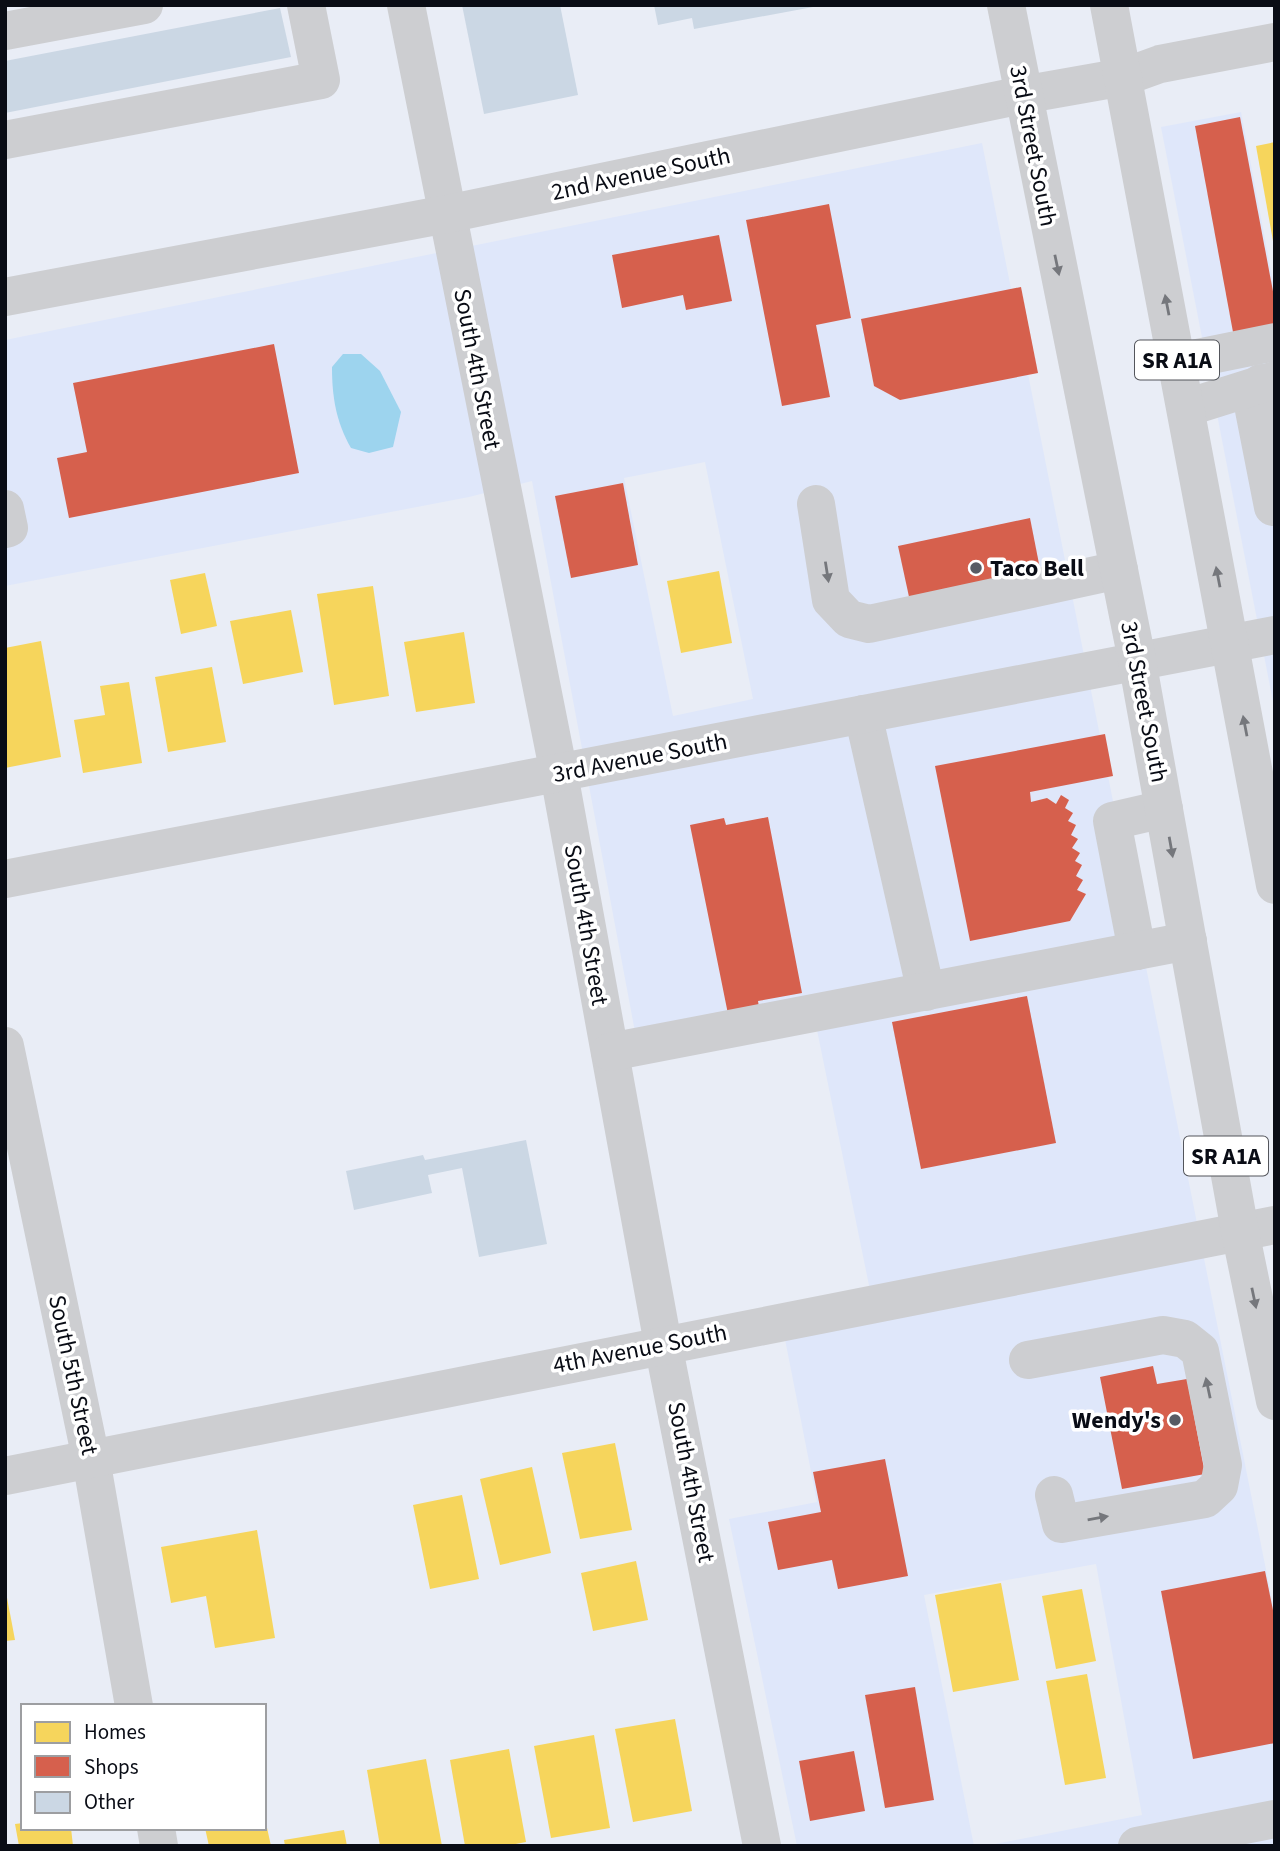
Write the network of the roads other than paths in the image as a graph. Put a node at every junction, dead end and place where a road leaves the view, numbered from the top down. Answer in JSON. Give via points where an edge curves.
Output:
{"nodes":[{"id":1,"x":144,"y":5,"type":"edge"},
{"id":2,"x":306,"y":5,"type":"edge"},
{"id":3,"x":406,"y":5,"type":"edge"},
{"id":4,"x":1006,"y":5,"type":"edge"},
{"id":5,"x":1109,"y":5,"type":"edge"},
{"id":6,"x":5,"y":32,"type":"edge"},
{"id":7,"x":1275,"y":42,"type":"edge"},
{"id":8,"x":1124,"y":77,"type":"junction"},
{"id":9,"x":1022,"y":94,"type":"junction"},
{"id":10,"x":5,"y":140,"type":"edge"},
{"id":11,"x":447,"y":215,"type":"junction"},
{"id":12,"x":5,"y":297,"type":"edge"},
{"id":13,"x":1275,"y":342,"type":"edge"},
{"id":14,"x":1177,"y":362,"type":"junction"},
{"id":15,"x":1268,"y":382,"type":"edge"},
{"id":16,"x":1186,"y":408,"type":"junction"},
{"id":17,"x":816,"y":504,"type":"dead end"},
{"id":18,"x":1273,"y":507,"type":"dead end"},
{"id":19,"x":5,"y":509,"type":"edge"},
{"id":20,"x":5,"y":529,"type":"edge"},
{"id":21,"x":1119,"y":570,"type":"junction"},
{"id":22,"x":1275,"y":635,"type":"edge"},
{"id":23,"x":1230,"y":644,"type":"junction"},
{"id":24,"x":1137,"y":660,"type":"junction"},
{"id":25,"x":863,"y":714,"type":"junction"},
{"id":26,"x":559,"y":774,"type":"junction"},
{"id":27,"x":1164,"y":809,"type":"junction"},
{"id":28,"x":5,"y":879,"type":"edge"},
{"id":29,"x":1275,"y":885,"type":"edge"},
{"id":30,"x":1188,"y":941,"type":"junction"},
{"id":31,"x":1137,"y":951,"type":"junction"},
{"id":32,"x":926,"y":992,"type":"junction"},
{"id":33,"x":5,"y":1046,"type":"edge"},
{"id":34,"x":610,"y":1052,"type":"junction"},
{"id":35,"x":1257,"y":1228,"type":"edge"},
{"id":36,"x":663,"y":1344,"type":"junction"},
{"id":37,"x":1028,"y":1360,"type":"dead end"},
{"id":38,"x":1275,"y":1401,"type":"edge"},
{"id":39,"x":91,"y":1459,"type":"junction"},
{"id":40,"x":5,"y":1476,"type":"edge"},
{"id":41,"x":1054,"y":1495,"type":"dead end"},
{"id":42,"x":134,"y":1704,"type":"edge"},
{"id":43,"x":1275,"y":1819,"type":"edge"},
{"id":44,"x":762,"y":1846,"type":"edge"},
{"id":45,"x":1137,"y":1846,"type":"edge"}],
"edges":[{"from":1,"to":6,"type":"street"},
{"from":2,"to":10,"type":"street","via":[[321,80]]},
{"from":3,"to":11,"type":"street","name":"South 4th Street"},
{"from":4,"to":9,"type":"street","name":"3rd Street South","number":"SR A1A"},
{"from":5,"to":8,"type":"street","number":"SR A1A"},
{"from":7,"to":8,"type":"street","name":"2nd Avenue South","via":[[1160,64]]},
{"from":8,"to":9,"type":"street","name":"2nd Avenue South"},
{"from":14,"to":8,"type":"street","number":"SR A1A","one_way":true},
{"from":9,"to":11,"type":"street","name":"2nd Avenue South"},
{"from":9,"to":21,"type":"street","name":"3rd Street South","number":"SR A1A","one_way":true},
{"from":11,"to":12,"type":"street","name":"2nd Avenue South"},
{"from":11,"to":26,"type":"street","name":"South 4th Street"},
{"from":13,"to":14,"type":"street"},
{"from":14,"to":16,"type":"street","number":"SR A1A"},
{"from":15,"to":16,"type":"street"},
{"from":15,"to":18,"type":"street","via":[[1254,410]]},
{"from":23,"to":16,"type":"street","number":"SR A1A","one_way":true},
{"from":17,"to":21,"type":"street","one_way":true,"via":[[831,600],[849,619],[869,624]]},
{"from":19,"to":20,"type":"street","via":[[9,528]]},
{"from":21,"to":24,"type":"street","name":"3rd Street South","number":"SR A1A"},
{"from":22,"to":23,"type":"street","name":"3rd Avenue South"},
{"from":23,"to":24,"type":"street","name":"3rd Avenue South"},
{"from":29,"to":23,"type":"street","number":"SR A1A","one_way":true},
{"from":24,"to":25,"type":"street","name":"3rd Avenue South"},
{"from":24,"to":27,"type":"street","name":"3rd Street South","number":"SR A1A"},
{"from":25,"to":26,"type":"street","name":"3rd Avenue South"},
{"from":25,"to":32,"type":"street"},
{"from":26,"to":28,"type":"street","name":"3rd Avenue South"},
{"from":26,"to":34,"type":"street","name":"South 4th Street"},
{"from":27,"to":30,"type":"street","name":"3rd Street South","number":"SR A1A","one_way":true},
{"from":27,"to":31,"type":"street","via":[[1112,821]]},
{"from":30,"to":31,"type":"street"},
{"from":30,"to":35,"type":"street","name":"3rd Street South","number":"SR A1A"},
{"from":31,"to":32,"type":"street"},
{"from":32,"to":34,"type":"street"},
{"from":33,"to":39,"type":"street","name":"South 5th Street"},
{"from":34,"to":36,"type":"street","name":"South 4th Street"},
{"from":35,"to":36,"type":"street","name":"4th Avenue South"},
{"from":35,"to":38,"type":"street","name":"3rd Street South","number":"SR A1A","one_way":true},
{"from":36,"to":39,"type":"street","name":"4th Avenue South"},
{"from":36,"to":44,"type":"street","name":"South 4th Street"},
{"from":41,"to":37,"type":"street","one_way":true,"via":[[1061,1524],[1205,1499],[1219,1486],[1223,1465],[1200,1351],[1185,1339],[1163,1335]]},
{"from":39,"to":40,"type":"street","name":"4th Avenue South"},
{"from":39,"to":42,"type":"street","name":"South 5th Street"},
{"from":43,"to":45,"type":"street"}]}
